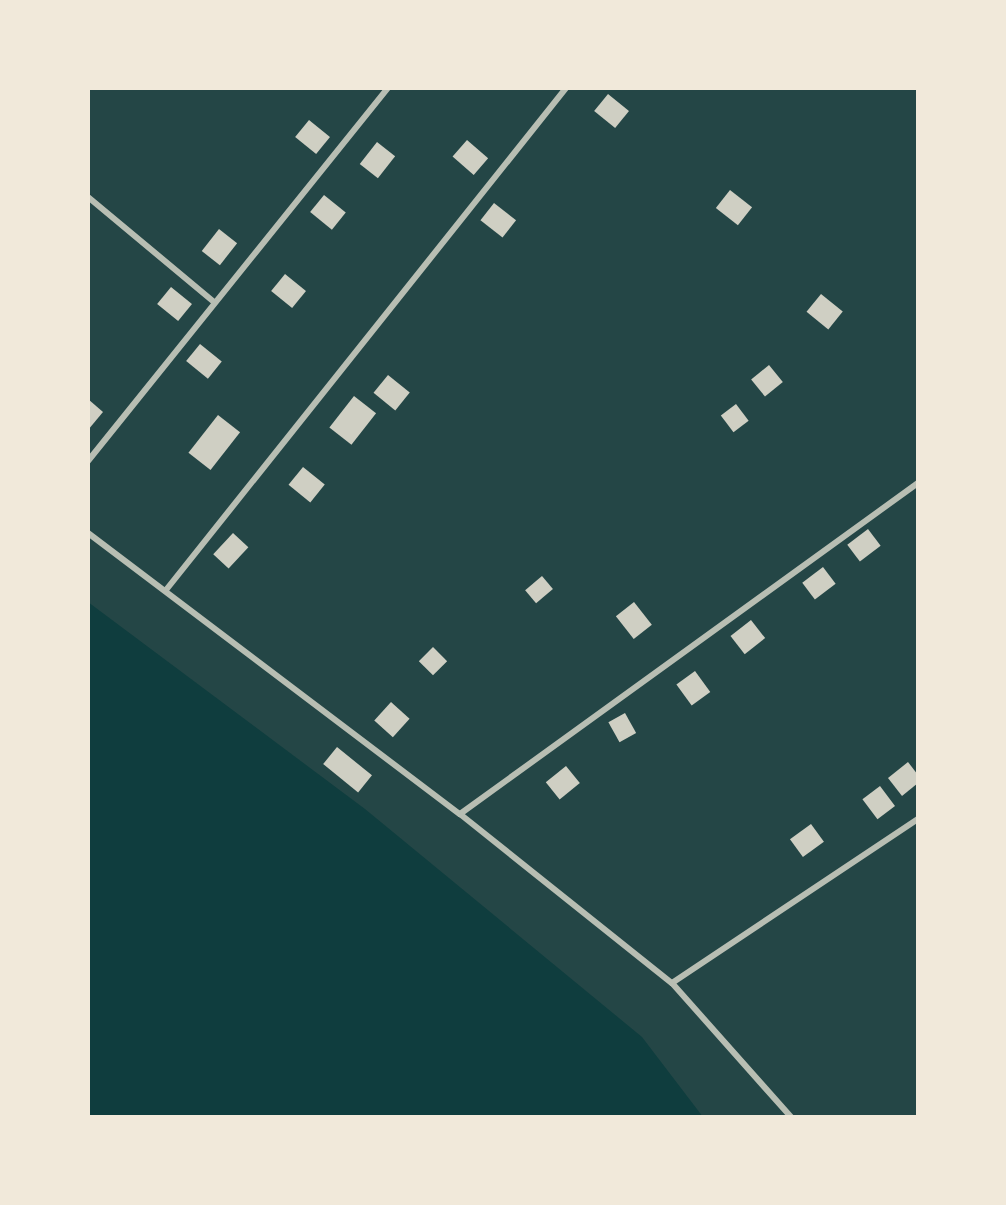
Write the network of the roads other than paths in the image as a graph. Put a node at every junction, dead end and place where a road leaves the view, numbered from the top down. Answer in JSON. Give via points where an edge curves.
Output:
{"nodes":[{"id":1,"x":388,"y":88,"type":"edge"},
{"id":2,"x":566,"y":88,"type":"edge"},
{"id":3,"x":88,"y":197,"type":"edge"},
{"id":4,"x":214,"y":302,"type":"junction"},
{"id":5,"x":88,"y":461,"type":"edge"},
{"id":6,"x":918,"y":483,"type":"edge"},
{"id":7,"x":88,"y":533,"type":"edge"},
{"id":8,"x":166,"y":590,"type":"junction"},
{"id":9,"x":460,"y":814,"type":"junction"},
{"id":10,"x":918,"y":819,"type":"edge"},
{"id":11,"x":672,"y":983,"type":"junction"},
{"id":12,"x":791,"y":1117,"type":"edge"}],
"edges":[{"from":1,"to":4,"type":"lane"},
{"from":2,"to":8,"type":"lane"},
{"from":3,"to":4,"type":"lane"},
{"from":4,"to":5,"type":"lane"},
{"from":6,"to":9,"type":"lane"},
{"from":7,"to":8,"type":"lane"},
{"from":8,"to":9,"type":"lane"},
{"from":9,"to":11,"type":"lane"},
{"from":10,"to":11,"type":"lane"},
{"from":11,"to":12,"type":"lane"}]}
